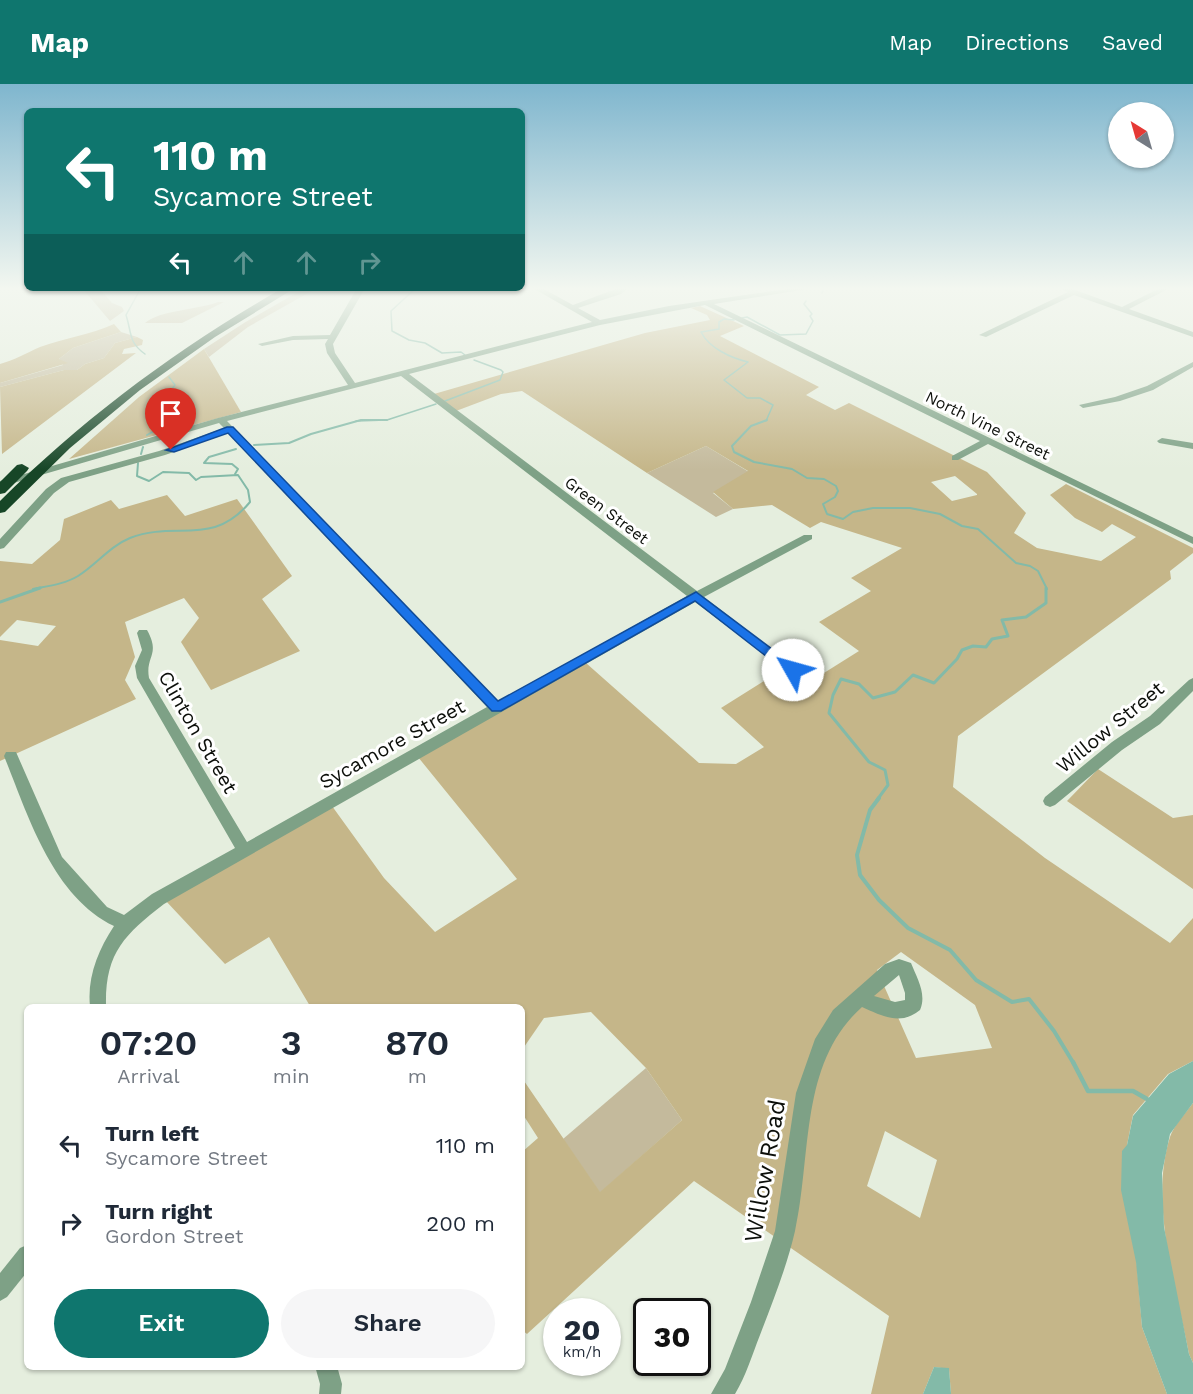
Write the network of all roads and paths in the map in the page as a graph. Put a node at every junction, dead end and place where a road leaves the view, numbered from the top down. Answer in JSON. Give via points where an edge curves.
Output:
{"nodes":[{"id":1,"x":174,"y":348,"type":"edge"},
{"id":2,"x":190,"y":348,"type":"edge"},
{"id":3,"x":330,"y":348,"type":"edge"},
{"id":4,"x":502,"y":348,"type":"edge"},
{"id":5,"x":798,"y":348,"type":"edge"},
{"id":6,"x":1193,"y":364,"type":"edge"},
{"id":7,"x":403,"y":374,"type":"junction"},
{"id":8,"x":353,"y":386,"type":"junction"},
{"id":9,"x":1083,"y":405,"type":"dead end"},
{"id":10,"x":221,"y":420,"type":"junction"},
{"id":11,"x":230,"y":429,"type":"junction"},
{"id":12,"x":987,"y":441,"type":"junction"},
{"id":13,"x":1162,"y":441,"type":"dead end"},
{"id":14,"x":1193,"y":446,"type":"edge"},
{"id":15,"x":46,"y":447,"type":"dead end"},
{"id":16,"x":956,"y":458,"type":"dead end"},
{"id":17,"x":29,"y":461,"type":"dead end"},
{"id":18,"x":0,"y":484,"type":"edge"},
{"id":19,"x":0,"y":490,"type":"edge"},
{"id":20,"x":0,"y":508,"type":"edge"},
{"id":21,"x":808,"y":537,"type":"dead end"},
{"id":22,"x":1193,"y":541,"type":"edge"},
{"id":23,"x":0,"y":546,"type":"edge"},
{"id":24,"x":696,"y":596,"type":"junction"},
{"id":25,"x":143,"y":633,"type":"dead end"},
{"id":26,"x":793,"y":670,"type":"dead end"},
{"id":27,"x":1193,"y":683,"type":"edge"},
{"id":28,"x":496,"y":708,"type":"junction"},
{"id":29,"x":11,"y":756,"type":"dead end"},
{"id":30,"x":1050,"y":801,"type":"dead end"},
{"id":31,"x":243,"y":849,"type":"junction"},
{"id":32,"x":126,"y":924,"type":"junction"},
{"id":33,"x":859,"y":998,"type":"dead end"},
{"id":34,"x":98,"y":1004,"type":"edge"},
{"id":35,"x":24,"y":1259,"type":"edge"},
{"id":36,"x":0,"y":1290,"type":"edge"},
{"id":37,"x":327,"y":1370,"type":"edge"},
{"id":38,"x":330,"y":1394,"type":"edge"},
{"id":39,"x":722,"y":1394,"type":"edge"}],
"edges":[{"from":1,"to":15,"type":"highway","via":[[98,403]]},
{"from":2,"to":20,"type":"highway","via":[[114,404],[46,461]]},
{"from":3,"to":8,"type":"street"},
{"from":4,"to":7,"type":"street"},
{"from":5,"to":12,"type":"street","name":"North Vine Street"},
{"from":6,"to":9,"type":"street","via":[[1150,388]]},
{"from":7,"to":8,"type":"street"},
{"from":7,"to":24,"type":"street","name":"Green Street"},
{"from":8,"to":10,"type":"street"},
{"from":10,"to":11,"type":"street"},
{"from":10,"to":18,"type":"street"},
{"from":11,"to":23,"type":"street","via":[[65,480]]},
{"from":11,"to":28,"type":"street"},
{"from":12,"to":16,"type":"street"},
{"from":12,"to":22,"type":"street","name":"North Vine Street"},
{"from":13,"to":14,"type":"street"},
{"from":17,"to":19,"type":"highway"},
{"from":21,"to":24,"type":"street","name":"Sycamore Street"},
{"from":24,"to":26,"type":"street","name":"Green Street"},
{"from":24,"to":28,"type":"street","name":"Sycamore Street"},
{"from":25,"to":31,"type":"street","name":"Clinton Street","via":[[150,651],[141,666],[144,678]]},
{"from":27,"to":30,"type":"street","name":"Willow Street","via":[[1155,720],[1116,746]]},
{"from":28,"to":31,"type":"street","name":"Sycamore Street"},
{"from":29,"to":32,"type":"street","via":[[57,862],[101,912]]},
{"from":31,"to":32,"type":"street","name":"Sycamore Street","via":[[158,899]]},
{"from":32,"to":34,"type":"street","via":[[101,968],[96,990]]},
{"from":33,"to":39,"type":"street","name":"Willow Road","via":[[839,1016],[821,1045],[805,1093],[785,1231],[762,1302]]},
{"from":35,"to":36,"type":"street"},
{"from":37,"to":38,"type":"street"}]}
